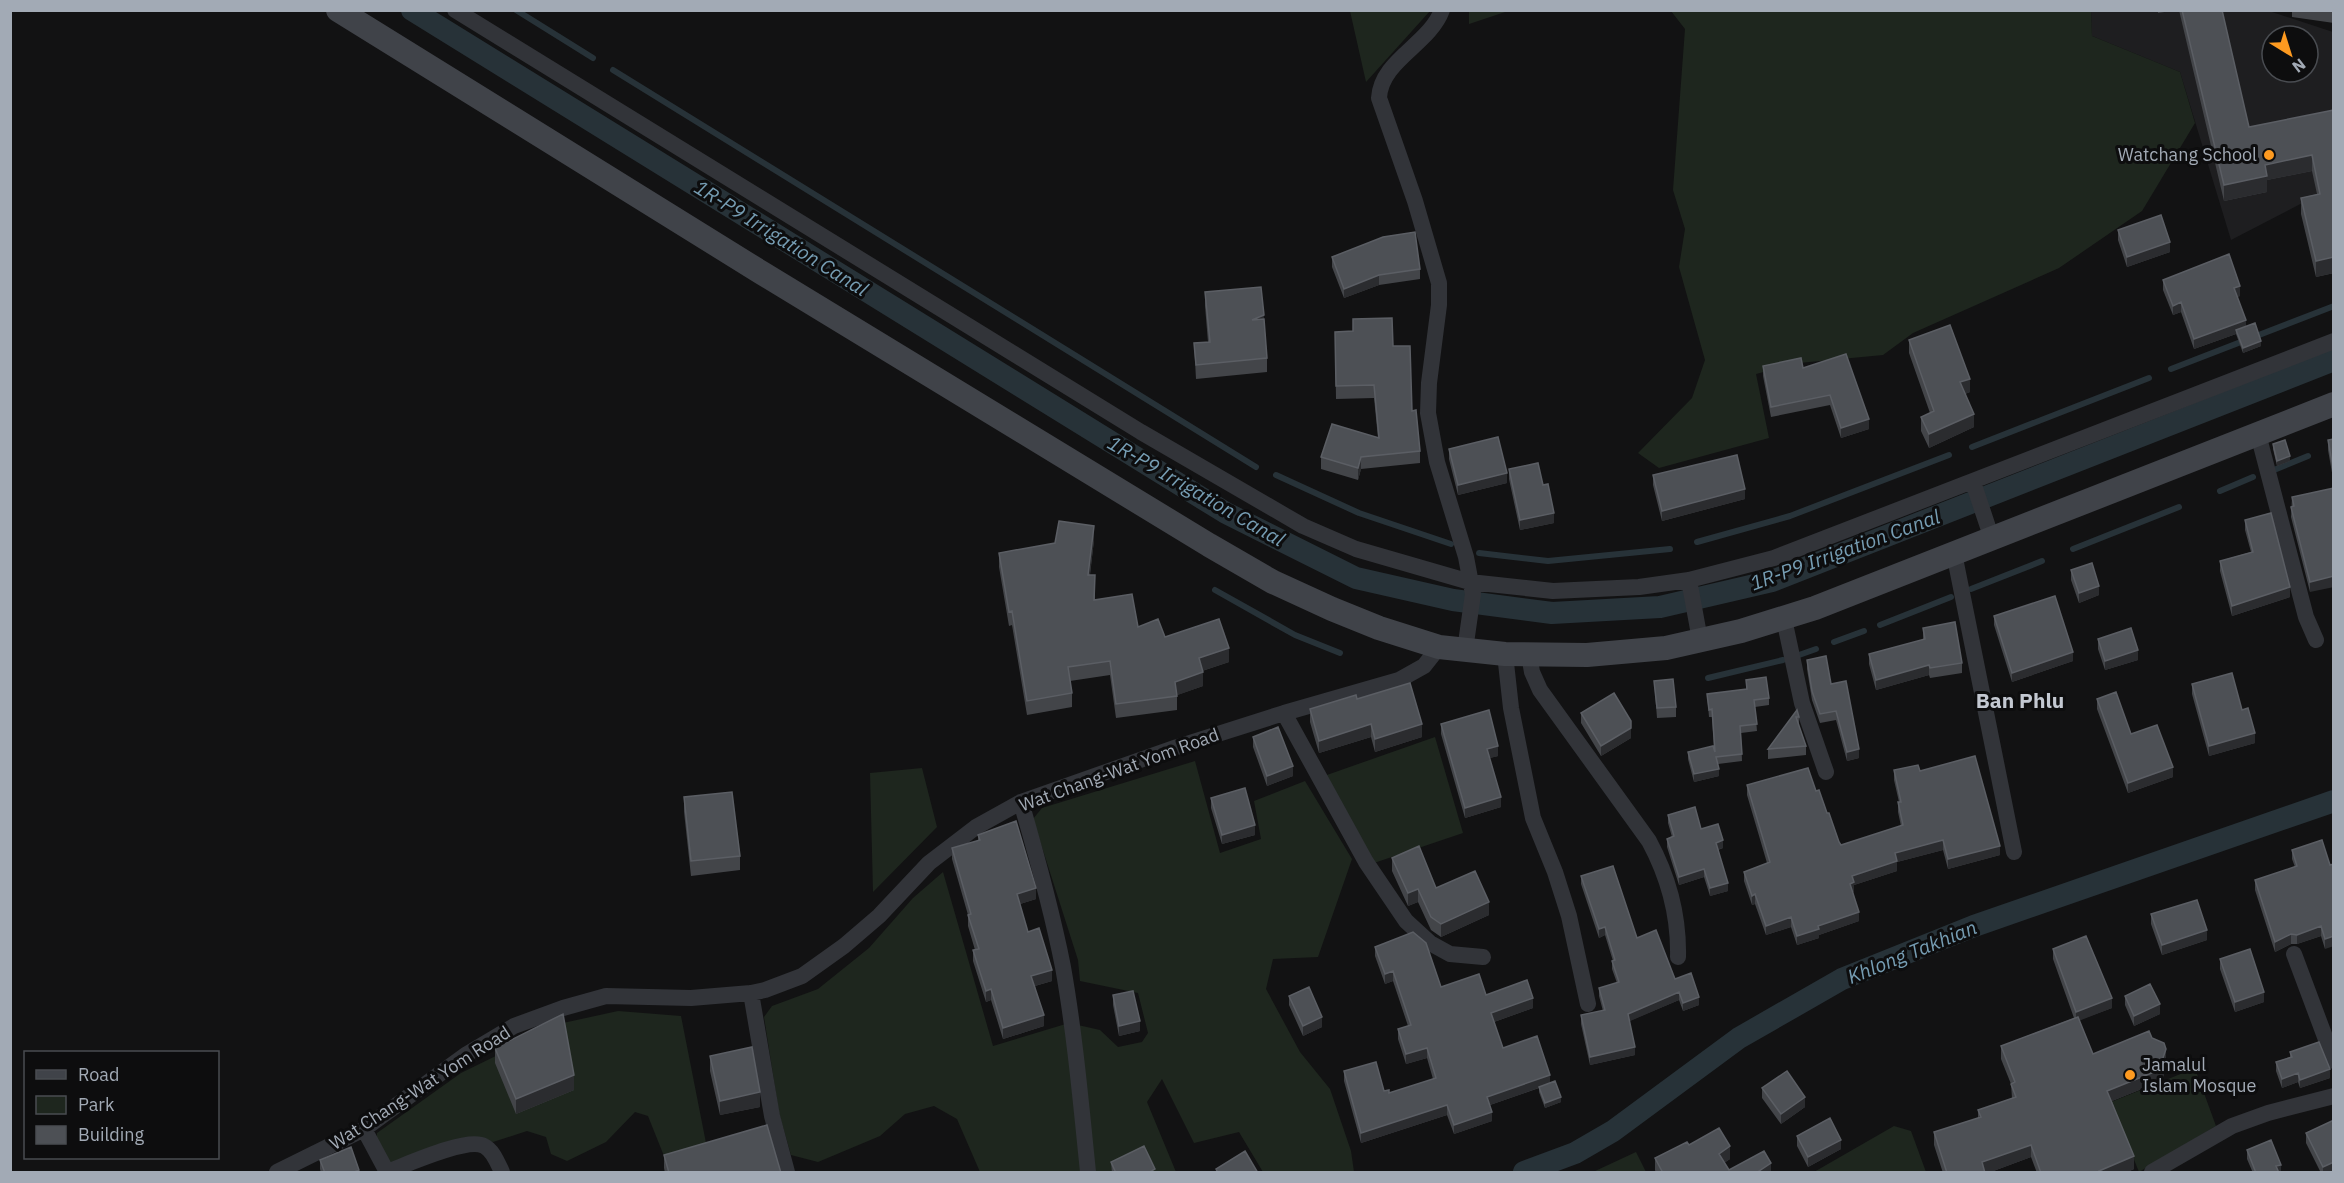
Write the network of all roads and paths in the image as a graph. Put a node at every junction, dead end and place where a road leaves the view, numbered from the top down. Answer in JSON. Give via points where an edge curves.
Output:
{"nodes":[{"id":1,"x":338,"y":10,"type":"edge"},
{"id":2,"x":456,"y":10,"type":"edge"},
{"id":3,"x":1442,"y":10,"type":"edge"},
{"id":4,"x":2334,"y":341,"type":"edge"},
{"id":5,"x":2334,"y":404,"type":"edge"},
{"id":6,"x":2258,"y":434,"type":"junction"},
{"id":7,"x":1974,"y":486,"type":"junction"},
{"id":8,"x":1989,"y":530,"type":"junction"},
{"id":9,"x":1954,"y":553,"type":"junction"},
{"id":10,"x":1691,"y":587,"type":"junction"},
{"id":11,"x":1472,"y":588,"type":"junction"},
{"id":12,"x":1784,"y":619,"type":"junction"},
{"id":13,"x":1698,"y":630,"type":"junction"},
{"id":14,"x":2316,"y":640,"type":"dead end"},
{"id":15,"x":1439,"y":647,"type":"junction"},
{"id":16,"x":1465,"y":650,"type":"junction"},
{"id":17,"x":1505,"y":654,"type":"junction"},
{"id":18,"x":1529,"y":655,"type":"junction"},
{"id":19,"x":1284,"y":713,"type":"junction"},
{"id":20,"x":1826,"y":772,"type":"dead end"},
{"id":21,"x":1021,"y":802,"type":"junction"},
{"id":22,"x":2014,"y":852,"type":"dead end"},
{"id":23,"x":2294,"y":954,"type":"dead end"},
{"id":24,"x":1483,"y":957,"type":"dead end"},
{"id":25,"x":1678,"y":957,"type":"dead end"},
{"id":26,"x":751,"y":993,"type":"junction"},
{"id":27,"x":1588,"y":1004,"type":"dead end"},
{"id":28,"x":2334,"y":1061,"type":"edge"},
{"id":29,"x":2334,"y":1096,"type":"edge"},
{"id":30,"x":364,"y":1129,"type":"junction"},
{"id":31,"x":277,"y":1173,"type":"edge"},
{"id":32,"x":387,"y":1173,"type":"edge"},
{"id":33,"x":502,"y":1173,"type":"edge"},
{"id":34,"x":788,"y":1173,"type":"edge"},
{"id":35,"x":1088,"y":1173,"type":"edge"},
{"id":36,"x":2152,"y":1173,"type":"edge"}],
"edges":[{"from":1,"to":15,"type":"main road","via":[[1273,582],[1351,617]]},
{"from":2,"to":11,"type":"street","via":[[1131,426],[1283,515],[1356,549]]},
{"from":3,"to":11,"type":"street","via":[[1430,32],[1391,69],[1380,85],[1379,98],[1439,283],[1428,413],[1437,462]]},
{"from":4,"to":7,"type":"street"},
{"from":5,"to":6,"type":"main road"},
{"from":6,"to":8,"type":"main road"},
{"from":6,"to":14,"type":"street","via":[[2306,617]]},
{"from":7,"to":8,"type":"street"},
{"from":7,"to":10,"type":"street"},
{"from":8,"to":9,"type":"main road"},
{"from":9,"to":12,"type":"main road"},
{"from":9,"to":22,"type":"street"},
{"from":10,"to":11,"type":"street","via":[[1553,591]]},
{"from":10,"to":13,"type":"street"},
{"from":11,"to":16,"type":"street"},
{"from":12,"to":13,"type":"main road"},
{"from":12,"to":20,"type":"street","via":[[1802,703]]},
{"from":13,"to":18,"type":"main road","via":[[1666,648]]},
{"from":15,"to":16,"type":"main road"},
{"from":15,"to":19,"type":"street","name":"Wat Chang-Wat Yom Road","via":[[1424,666],[1398,680]]},
{"from":16,"to":17,"type":"main road"},
{"from":17,"to":18,"type":"main road"},
{"from":17,"to":27,"type":"street","via":[[1511,708],[1533,818],[1569,916]]},
{"from":18,"to":25,"type":"street","via":[[1540,690],[1649,841],[1661,864],[1675,907]]},
{"from":19,"to":21,"type":"street","name":"Wat Chang-Wat Yom Road"},
{"from":19,"to":24,"type":"street","via":[[1366,862],[1406,921],[1430,943],[1450,954]]},
{"from":21,"to":26,"type":"street","name":"Wat Chang-Wat Yom Road","via":[[976,827],[929,863],[879,916],[802,976]]},
{"from":21,"to":35,"type":"street","via":[[1063,967]]},
{"from":23,"to":28,"type":"street"},
{"from":26,"to":30,"type":"street","name":"Wat Chang-Wat Yom Road","via":[[691,998],[606,996],[563,1008],[514,1026],[467,1054]]},
{"from":26,"to":34,"type":"street","via":[[772,1116]]},
{"from":29,"to":36,"type":"street","via":[[2232,1126]]},
{"from":30,"to":31,"type":"street","name":"Wat Chang-Wat Yom Road"},
{"from":30,"to":32,"type":"street"},
{"from":32,"to":33,"type":"street","via":[[467,1143],[484,1145]]}]}
